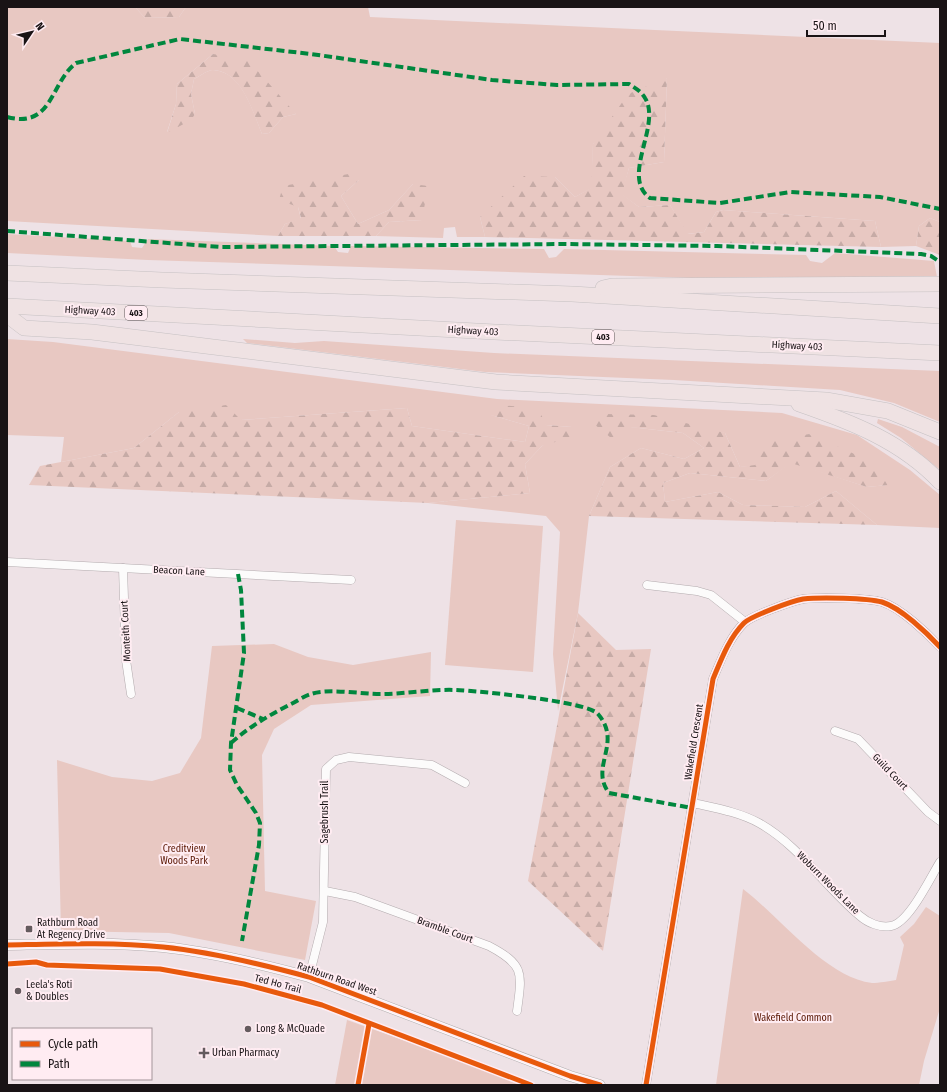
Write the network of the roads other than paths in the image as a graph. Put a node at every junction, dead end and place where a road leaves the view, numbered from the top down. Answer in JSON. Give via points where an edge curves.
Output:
{"nodes":[{"id":1,"x":7,"y":273,"type":"edge"},
{"id":2,"x":940,"y":284,"type":"edge"},
{"id":3,"x":572,"y":294,"type":"junction"},
{"id":4,"x":7,"y":306,"type":"edge"},
{"id":5,"x":7,"y":315,"type":"edge"},
{"id":6,"x":940,"y":316,"type":"edge"},
{"id":7,"x":940,"y":353,"type":"edge"},
{"id":8,"x":787,"y":399,"type":"junction"},
{"id":9,"x":940,"y":432,"type":"edge"},
{"id":10,"x":940,"y":482,"type":"edge"},
{"id":11,"x":7,"y":562,"type":"edge"},
{"id":12,"x":123,"y":568,"type":"junction"},
{"id":13,"x":351,"y":580,"type":"dead end"},
{"id":14,"x":647,"y":585,"type":"dead end"},
{"id":15,"x":745,"y":622,"type":"junction"},
{"id":16,"x":940,"y":647,"type":"edge"},
{"id":17,"x":131,"y":694,"type":"dead end"},
{"id":18,"x":835,"y":731,"type":"dead end"},
{"id":19,"x":465,"y":783,"type":"dead end"},
{"id":20,"x":693,"y":803,"type":"junction"},
{"id":21,"x":940,"y":821,"type":"edge"},
{"id":22,"x":940,"y":862,"type":"edge"},
{"id":23,"x":324,"y":891,"type":"junction"},
{"id":24,"x":7,"y":945,"type":"edge"},
{"id":25,"x":309,"y":977,"type":"junction"},
{"id":26,"x":517,"y":1010,"type":"dead end"},
{"id":27,"x":600,"y":1085,"type":"edge"},
{"id":28,"x":646,"y":1085,"type":"edge"}],
"edges":[{"from":1,"to":3,"type":"highway"},
{"from":2,"to":3,"type":"highway","via":[[612,286]]},
{"from":3,"to":6,"type":"highway"},
{"from":4,"to":7,"type":"highway","name":"Highway 403","number":"403"},
{"from":5,"to":8,"type":"highway","via":[[24,328],[92,332],[496,382]]},
{"from":8,"to":9,"type":"highway","via":[[826,400],[872,407],[907,417]]},
{"from":8,"to":10,"type":"highway","via":[[885,438]]},
{"from":11,"to":12,"type":"street","name":"Beacon Lane"},
{"from":12,"to":13,"type":"street","name":"Beacon Lane"},
{"from":12,"to":17,"type":"street","name":"Monteith Court","via":[[126,660]]},
{"from":14,"to":15,"type":"street","via":[[711,595]]},
{"from":15,"to":16,"type":"street","name":"Wakefield Crescent","via":[[778,607],[803,600],[883,602],[925,631]]},
{"from":15,"to":20,"type":"street","name":"Wakefield Crescent","via":[[732,638],[713,679]]},
{"from":18,"to":21,"type":"street","name":"Guild Court","via":[[858,739],[928,812]]},
{"from":19,"to":23,"type":"street","name":"Sagebrush Trail","via":[[432,765],[349,757],[336,760],[326,769]]},
{"from":20,"to":22,"type":"street","name":"Woburn Woods Lane","via":[[738,814],[760,824],[799,854],[860,916],[876,925],[892,926],[905,918]]},
{"from":20,"to":28,"type":"street","name":"Wakefield Crescent"},
{"from":23,"to":25,"type":"street","name":"Sagebrush Trail","via":[[323,922]]},
{"from":23,"to":26,"type":"street","name":"Bramble Court","via":[[355,897],[489,946],[506,955],[516,964],[521,980]]},
{"from":24,"to":25,"type":"street","name":"Rathburn Road West","via":[[164,947],[239,960]]},
{"from":25,"to":27,"type":"street","name":"Rathburn Road West","via":[[570,1076]]}]}
